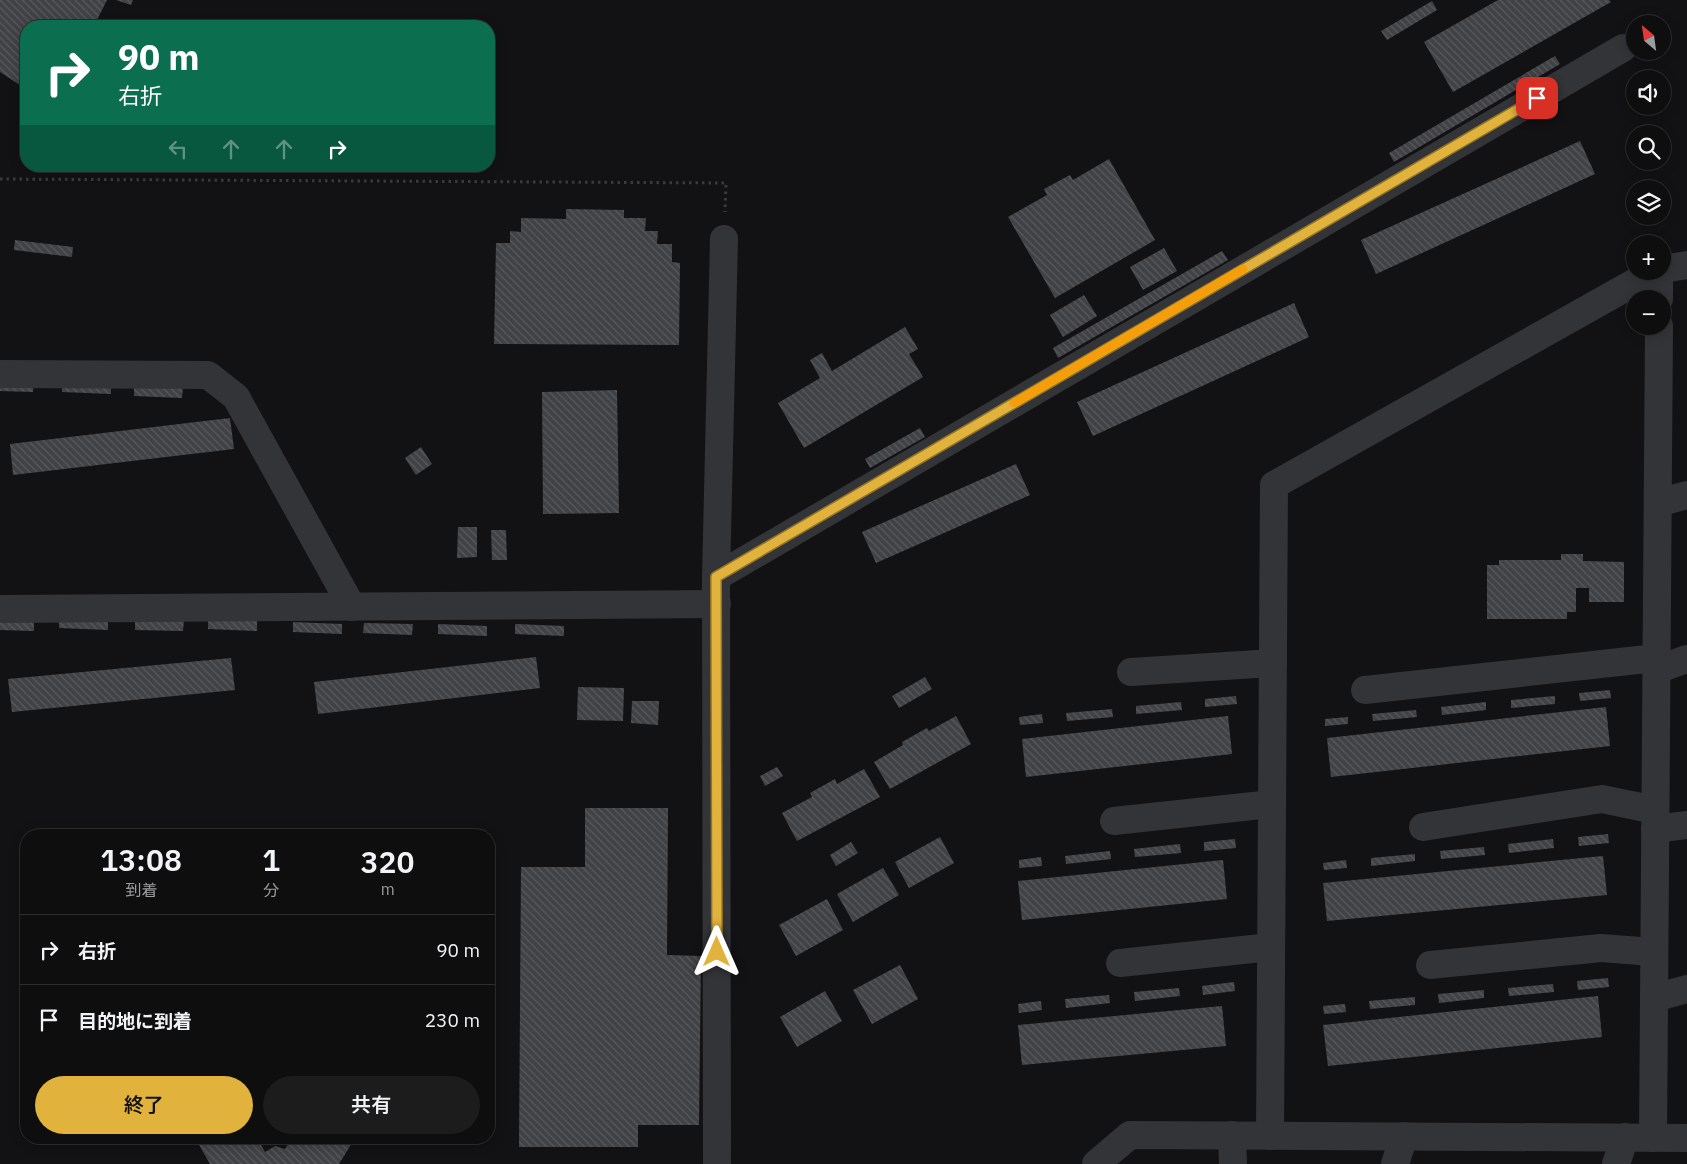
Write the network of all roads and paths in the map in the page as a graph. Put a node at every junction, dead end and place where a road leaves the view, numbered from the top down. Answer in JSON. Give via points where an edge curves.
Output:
{"nodes":[{"id":1,"x":1623,"y":48,"type":"dead end"},
{"id":2,"x":0,"y":179,"type":"edge"},
{"id":3,"x":724,"y":239,"type":"joint"},
{"id":4,"x":1687,"y":265,"type":"edge"},
{"id":5,"x":1671,"y":268,"type":"edge"},
{"id":6,"x":1641,"y":280,"type":"edge"},
{"id":7,"x":1659,"y":335,"type":"edge"},
{"id":8,"x":0,"y":374,"type":"edge"},
{"id":9,"x":1687,"y":496,"type":"edge"},
{"id":10,"x":1658,"y":503,"type":"junction"},
{"id":11,"x":716,"y":577,"type":"junction"},
{"id":12,"x":716,"y":604,"type":"junction"},
{"id":13,"x":352,"y":607,"type":"junction"},
{"id":14,"x":0,"y":609,"type":"edge"},
{"id":15,"x":1687,"y":660,"type":"edge"},
{"id":16,"x":1273,"y":663,"type":"junction"},
{"id":17,"x":1656,"y":664,"type":"junction"},
{"id":18,"x":1131,"y":672,"type":"dead end"},
{"id":19,"x":1365,"y":690,"type":"dead end"},
{"id":20,"x":1272,"y":804,"type":"junction"},
{"id":21,"x":1114,"y":820,"type":"dead end"},
{"id":22,"x":1655,"y":820,"type":"junction"},
{"id":23,"x":1687,"y":825,"type":"edge"},
{"id":24,"x":1423,"y":827,"type":"dead end"},
{"id":25,"x":1271,"y":947,"type":"junction"},
{"id":26,"x":1653,"y":952,"type":"junction"},
{"id":27,"x":1120,"y":964,"type":"dead end"},
{"id":28,"x":1430,"y":965,"type":"dead end"},
{"id":29,"x":1687,"y":989,"type":"edge"},
{"id":30,"x":1654,"y":998,"type":"junction"},
{"id":31,"x":1232,"y":1135,"type":"junction"},
{"id":32,"x":1270,"y":1136,"type":"junction"},
{"id":33,"x":1404,"y":1136,"type":"junction"},
{"id":34,"x":1625,"y":1137,"type":"junction"},
{"id":35,"x":1653,"y":1138,"type":"junction"},
{"id":36,"x":1687,"y":1138,"type":"edge"},
{"id":37,"x":717,"y":1164,"type":"edge"},
{"id":38,"x":1096,"y":1164,"type":"edge"},
{"id":39,"x":1233,"y":1164,"type":"edge"},
{"id":40,"x":1395,"y":1164,"type":"edge"},
{"id":41,"x":1616,"y":1164,"type":"edge"}],
"edges":[{"from":1,"to":11,"type":"street"},
{"from":2,"to":3,"type":"path","via":[[726,183]]},
{"from":3,"to":11,"type":"street"},
{"from":4,"to":5,"type":"street"},
{"from":6,"to":16,"type":"street","via":[[1274,485]]},
{"from":7,"to":10,"type":"street"},
{"from":8,"to":13,"type":"street","via":[[208,375],[236,397]]},
{"from":9,"to":10,"type":"street"},
{"from":10,"to":17,"type":"street"},
{"from":11,"to":12,"type":"street"},
{"from":12,"to":13,"type":"street"},
{"from":12,"to":37,"type":"street"},
{"from":13,"to":14,"type":"street"},
{"from":15,"to":17,"type":"street"},
{"from":16,"to":18,"type":"street"},
{"from":16,"to":20,"type":"street"},
{"from":17,"to":19,"type":"street"},
{"from":17,"to":22,"type":"street"},
{"from":20,"to":21,"type":"street"},
{"from":20,"to":25,"type":"street"},
{"from":22,"to":23,"type":"street"},
{"from":22,"to":24,"type":"street","via":[[1602,799]]},
{"from":22,"to":26,"type":"street"},
{"from":25,"to":27,"type":"street"},
{"from":25,"to":32,"type":"street"},
{"from":26,"to":28,"type":"street","via":[[1601,948]]},
{"from":26,"to":30,"type":"street"},
{"from":29,"to":30,"type":"street"},
{"from":30,"to":35,"type":"street"},
{"from":31,"to":32,"type":"street"},
{"from":31,"to":38,"type":"street","via":[[1130,1135]]},
{"from":31,"to":39,"type":"street"},
{"from":32,"to":33,"type":"street"},
{"from":33,"to":34,"type":"street"},
{"from":33,"to":40,"type":"street"},
{"from":34,"to":35,"type":"street"},
{"from":34,"to":41,"type":"street"},
{"from":35,"to":36,"type":"street"}]}
